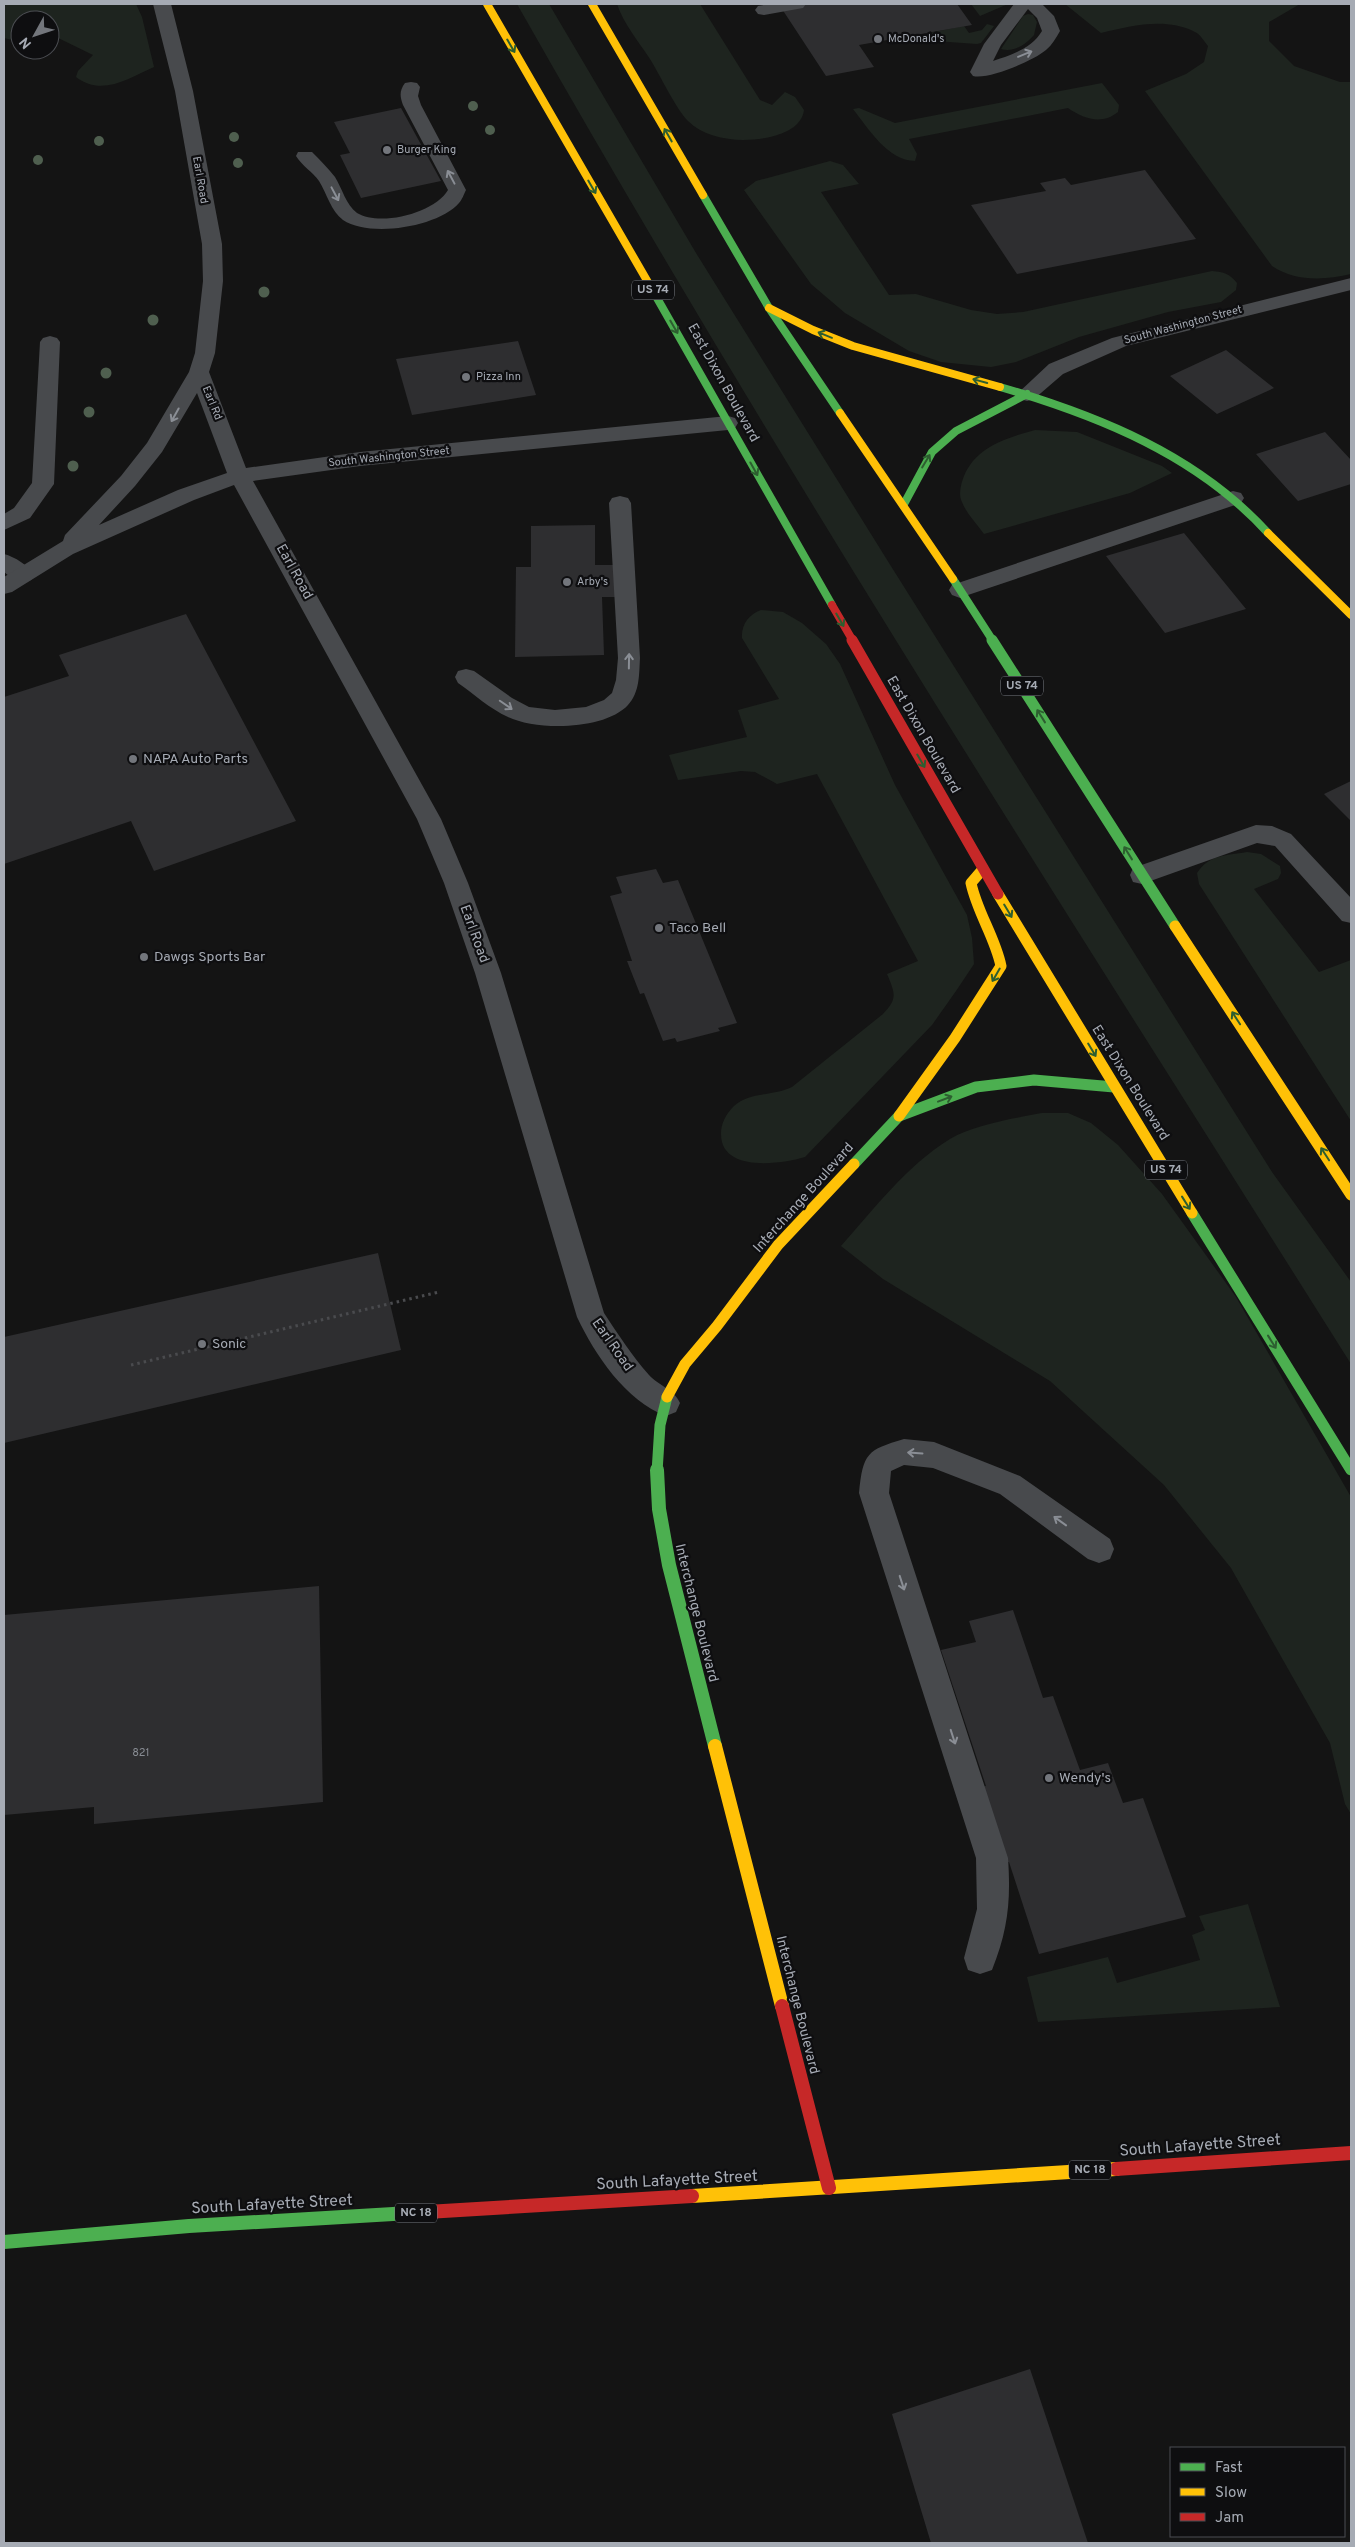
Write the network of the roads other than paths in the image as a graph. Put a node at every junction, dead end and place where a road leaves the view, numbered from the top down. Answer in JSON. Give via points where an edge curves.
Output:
{"nodes":[{"id":1,"x":162,"y":4,"type":"edge"},
{"id":2,"x":487,"y":4,"type":"edge"},
{"id":3,"x":592,"y":4,"type":"edge"},
{"id":4,"x":797,"y":4,"type":"edge"},
{"id":5,"x":1023,"y":4,"type":"edge"},
{"id":6,"x":1032,"y":4,"type":"edge"},
{"id":7,"x":764,"y":10,"type":"dead end"},
{"id":8,"x":411,"y":87,"type":"dead end"},
{"id":9,"x":304,"y":156,"type":"dead end"},
{"id":10,"x":1351,"y":284,"type":"edge"},
{"id":11,"x":769,"y":308,"type":"junction"},
{"id":12,"x":206,"y":329,"type":"joint"},
{"id":13,"x":50,"y":342,"type":"dead end"},
{"id":14,"x":199,"y":372,"type":"junction"},
{"id":15,"x":1028,"y":394,"type":"junction"},
{"id":16,"x":728,"y":423,"type":"junction"},
{"id":17,"x":239,"y":476,"type":"junction"},
{"id":18,"x":1233,"y":498,"type":"junction"},
{"id":19,"x":620,"y":503,"type":"dead end"},
{"id":20,"x":904,"y":504,"type":"junction"},
{"id":21,"x":4,"y":523,"type":"edge"},
{"id":22,"x":65,"y":549,"type":"junction"},
{"id":23,"x":4,"y":561,"type":"edge"},
{"id":24,"x":23,"y":575,"type":"junction"},
{"id":25,"x":4,"y":587,"type":"edge"},
{"id":26,"x":960,"y":590,"type":"junction"},
{"id":27,"x":1351,"y":615,"type":"edge"},
{"id":28,"x":466,"y":677,"type":"dead end"},
{"id":29,"x":983,"y":869,"type":"junction"},
{"id":30,"x":1142,"y":875,"type":"junction"},
{"id":31,"x":1351,"y":914,"type":"edge"},
{"id":32,"x":1114,"y":1087,"type":"junction"},
{"id":33,"x":899,"y":1116,"type":"junction"},
{"id":34,"x":1351,"y":1195,"type":"edge"},
{"id":35,"x":666,"y":1404,"type":"junction"},
{"id":36,"x":1351,"y":1470,"type":"edge"},
{"id":37,"x":1099,"y":1549,"type":"dead end"},
{"id":38,"x":980,"y":1958,"type":"dead end"},
{"id":39,"x":1351,"y":2153,"type":"edge"},
{"id":40,"x":829,"y":2188,"type":"junction"},
{"id":41,"x":4,"y":2242,"type":"edge"}],
"edges":[{"from":1,"to":12,"type":"street","name":"Earl Road","via":[[184,91],[212,244],[213,281]]},
{"from":2,"to":16,"type":"main road","name":"East Dixon Boulevard","number":"US 74","one_way":true},
{"from":11,"to":3,"type":"main road","number":"US 74","one_way":true},
{"from":4,"to":7,"type":"street"},
{"from":5,"to":6,"type":"street","one_way":true,"via":[[993,44],[980,72],[1034,51],[1048,40],[1051,31],[1045,16]]},
{"from":9,"to":8,"type":"street","one_way":true,"via":[[326,177],[352,219],[365,223],[388,222],[440,210],[450,203],[457,190],[412,105]]},
{"from":10,"to":15,"type":"street","name":"South Washington Street","via":[[1119,342],[1056,369]]},
{"from":15,"to":11,"type":"main road","one_way":true,"via":[[853,346]]},
{"from":11,"to":20,"type":"main road","number":"US 74"},
{"from":12,"to":14,"type":"street","name":"Earl Rd","via":[[205,353]]},
{"from":13,"to":21,"type":"street","via":[[43,484],[22,513]]},
{"from":14,"to":17,"type":"street","name":"Earl Rd"},
{"from":14,"to":22,"type":"street","name":"South Washington Street","one_way":true,"via":[[155,446],[128,481]]},
{"from":15,"to":18,"type":"main road","via":[[1133,435],[1174,457]]},
{"from":20,"to":15,"type":"main road","one_way":true,"via":[[932,452],[956,431]]},
{"from":16,"to":17,"type":"street","name":"South Washington Street","via":[[360,459]]},
{"from":16,"to":29,"type":"main road","name":"East Dixon Boulevard","number":"US 74","one_way":true},
{"from":17,"to":22,"type":"street","name":"South Washington Street","via":[[186,495]]},
{"from":17,"to":35,"type":"street","name":"Earl Road","via":[[429,819],[456,883],[488,974],[591,1317],[641,1386]]},
{"from":18,"to":26,"type":"street"},
{"from":18,"to":27,"type":"main road"},
{"from":28,"to":19,"type":"street","one_way":true,"via":[[518,713],[529,716],[590,715],[609,709],[620,699],[628,682],[629,658]]},
{"from":20,"to":26,"type":"main road","number":"US 74"},
{"from":22,"to":24,"type":"street","name":"South Washington Street"},
{"from":23,"to":24,"type":"street"},
{"from":24,"to":25,"type":"street","name":"South Washington Street"},
{"from":30,"to":26,"type":"main road","number":"US 74","one_way":true},
{"from":29,"to":32,"type":"main road","name":"East Dixon Boulevard","number":"US 74","one_way":true},
{"from":29,"to":33,"type":"main road","name":"Interchange Boulevard","one_way":true,"via":[[972,883],[972,896],[998,942],[1002,966]]},
{"from":30,"to":31,"type":"street","via":[[1256,834],[1272,835],[1283,840]]},
{"from":34,"to":30,"type":"main road","number":"US 74","one_way":true},
{"from":33,"to":32,"type":"main road","one_way":true,"via":[[976,1086],[1034,1080]]},
{"from":32,"to":36,"type":"main road","name":"East Dixon Boulevard","number":"US 74","one_way":true},
{"from":33,"to":35,"type":"main road","name":"Interchange Boulevard","via":[[778,1245],[685,1364],[670,1389]]},
{"from":35,"to":40,"type":"main road","name":"Interchange Boulevard","via":[[660,1420],[655,1482],[663,1545]]},
{"from":37,"to":38,"type":"street","one_way":true,"via":[[1010,1485],[934,1454],[904,1452],[885,1458],[878,1465],[874,1493],[992,1858],[995,1906],[991,1929]]},
{"from":39,"to":40,"type":"main road","name":"South Lafayette Street","number":"NC 18"},
{"from":40,"to":41,"type":"main road","name":"South Lafayette Street","number":"NC 18","via":[[189,2226]]}]}
